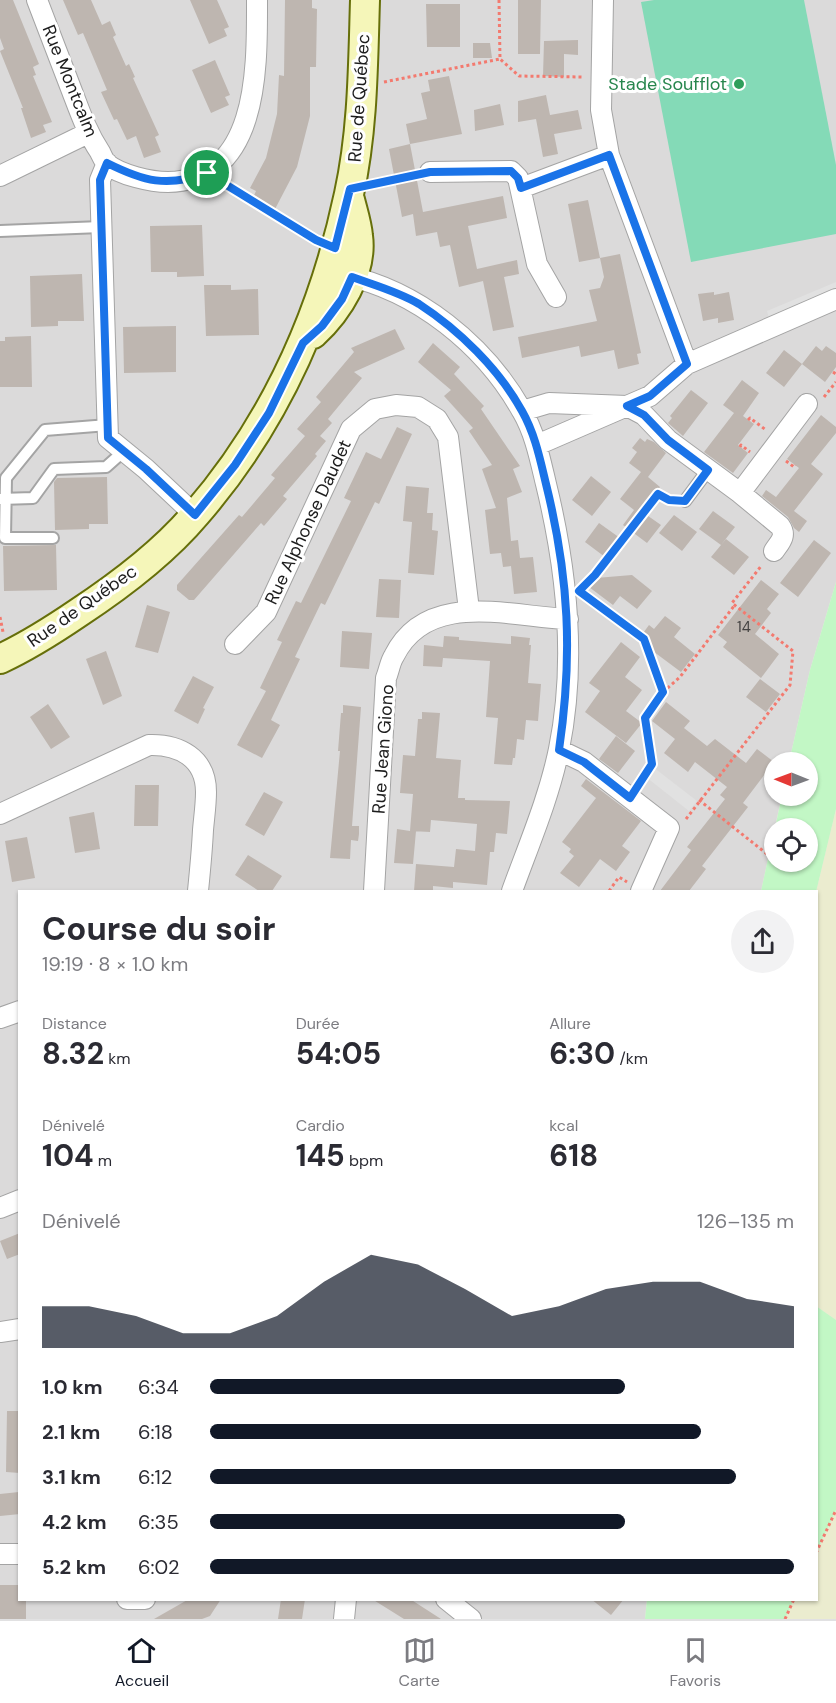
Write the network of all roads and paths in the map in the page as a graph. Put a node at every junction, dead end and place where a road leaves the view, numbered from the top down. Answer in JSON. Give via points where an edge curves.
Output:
{"nodes":[{"id":1,"x":37,"y":0,"type":"edge"},
{"id":2,"x":257,"y":0,"type":"edge"},
{"id":3,"x":364,"y":0,"type":"edge"},
{"id":4,"x":500,"y":0,"type":"edge"},
{"id":5,"x":603,"y":0,"type":"edge"},
{"id":6,"x":500,"y":59,"type":"junction"},
{"id":7,"x":601,"y":78,"type":"junction"},
{"id":8,"x":363,"y":89,"type":"junction"},
{"id":9,"x":88,"y":133,"type":"junction"},
{"id":10,"x":609,"y":155,"type":"junction"},
{"id":11,"x":107,"y":163,"type":"junction"},
{"id":12,"x":430,"y":172,"type":"joint"},
{"id":13,"x":207,"y":173,"type":"junction"},
{"id":14,"x":0,"y":176,"type":"edge"},
{"id":15,"x":521,"y":188,"type":"junction"},
{"id":16,"x":350,"y":192,"type":"junction"},
{"id":17,"x":101,"y":227,"type":"junction"},
{"id":18,"x":0,"y":231,"type":"edge"},
{"id":19,"x":338,"y":266,"type":"junction"},
{"id":20,"x":556,"y":297,"type":"dead end"},
{"id":21,"x":836,"y":299,"type":"edge"},
{"id":22,"x":687,"y":364,"type":"junction"},
{"id":23,"x":807,"y":404,"type":"dead end"},
{"id":24,"x":627,"y":406,"type":"junction"},
{"id":25,"x":522,"y":411,"type":"junction"},
{"id":26,"x":108,"y":425,"type":"junction"},
{"id":27,"x":537,"y":445,"type":"junction"},
{"id":28,"x":124,"y":451,"type":"junction"},
{"id":29,"x":708,"y":470,"type":"junction"},
{"id":30,"x":740,"y":493,"type":"junction"},
{"id":31,"x":3,"y":499,"type":"edge"},
{"id":32,"x":685,"y":501,"type":"joint"},
{"id":33,"x":195,"y":515,"type":"junction"},
{"id":34,"x":53,"y":538,"type":"dead end"},
{"id":35,"x":774,"y":551,"type":"joint"},
{"id":36,"x":565,"y":577,"type":"junction"},
{"id":37,"x":579,"y":591,"type":"junction"},
{"id":38,"x":734,"y":606,"type":"junction"},
{"id":39,"x":469,"y":610,"type":"junction"},
{"id":40,"x":568,"y":619,"type":"junction"},
{"id":41,"x":235,"y":644,"type":"dead end"},
{"id":42,"x":0,"y":659,"type":"edge"},
{"id":43,"x":663,"y":692,"type":"junction"},
{"id":44,"x":559,"y":750,"type":"junction"},
{"id":45,"x":630,"y":798,"type":"junction"},
{"id":46,"x":699,"y":800,"type":"junction"},
{"id":47,"x":0,"y":814,"type":"edge"},
{"id":48,"x":669,"y":828,"type":"junction"},
{"id":49,"x":764,"y":852,"type":"edge"},
{"id":50,"x":198,"y":890,"type":"edge"},
{"id":51,"x":374,"y":890,"type":"edge"},
{"id":52,"x":512,"y":890,"type":"edge"},
{"id":53,"x":641,"y":890,"type":"edge"},
{"id":54,"x":18,"y":1012,"type":"edge"},
{"id":55,"x":0,"y":1018,"type":"edge"},
{"id":56,"x":18,"y":1201,"type":"edge"},
{"id":57,"x":0,"y":1208,"type":"edge"},
{"id":58,"x":18,"y":1329,"type":"edge"},
{"id":59,"x":0,"y":1332,"type":"edge"},
{"id":60,"x":836,"y":1510,"type":"edge"},
{"id":61,"x":818,"y":1549,"type":"edge"},
{"id":62,"x":0,"y":1554,"type":"edge"},
{"id":63,"x":18,"y":1554,"type":"edge"},
{"id":64,"x":346,"y":1601,"type":"edge"},
{"id":65,"x":448,"y":1601,"type":"edge"},
{"id":66,"x":793,"y":1601,"type":"edge"},
{"id":67,"x":344,"y":1619,"type":"edge"},
{"id":68,"x":471,"y":1619,"type":"edge"},
{"id":69,"x":785,"y":1619,"type":"edge"}],
"edges":[{"from":1,"to":9,"type":"street","name":"Rue Montcalm"},
{"from":2,"to":13,"type":"street","via":[[249,113],[239,138]]},
{"from":3,"to":8,"type":"street","name":"Rue de Québec"},
{"from":4,"to":6,"type":"path"},
{"from":5,"to":7,"type":"street"},
{"from":6,"to":7,"type":"path","via":[[519,76]]},
{"from":6,"to":8,"type":"path"},
{"from":7,"to":10,"type":"street","via":[[601,110]]},
{"from":8,"to":16,"type":"street","name":"Rue de Québec"},
{"from":9,"to":11,"type":"street","name":"Rue Montcalm"},
{"from":9,"to":14,"type":"street"},
{"from":10,"to":15,"type":"street"},
{"from":10,"to":22,"type":"street"},
{"from":11,"to":13,"type":"street","via":[[131,176],[157,182],[177,182]]},
{"from":11,"to":17,"type":"street","via":[[100,180]]},
{"from":12,"to":15,"type":"street","via":[[511,171]]},
{"from":12,"to":16,"type":"path"},
{"from":13,"to":19,"type":"path","via":[[307,235]]},
{"from":15,"to":20,"type":"street","via":[[537,264]]},
{"from":16,"to":19,"type":"street","name":"Rue de Québec"},
{"from":17,"to":18,"type":"lane"},
{"from":17,"to":26,"type":"street"},
{"from":19,"to":25,"type":"street","via":[[417,303],[445,322],[477,350]]},
{"from":19,"to":33,"type":"street","name":"Rue de Québec","via":[[269,413],[235,465]]},
{"from":21,"to":22,"type":"street"},
{"from":22,"to":24,"type":"street","via":[[650,396]]},
{"from":23,"to":30,"type":"street"},
{"from":24,"to":25,"type":"street","via":[[549,403]]},
{"from":24,"to":27,"type":"street"},
{"from":24,"to":29,"type":"street","via":[[644,415],[668,440]]},
{"from":25,"to":27,"type":"street"},
{"from":26,"to":28,"type":"street","via":[[108,438]]},
{"from":26,"to":31,"type":"lane","via":[[45,430],[6,478]]},
{"from":27,"to":36,"type":"street"},
{"from":28,"to":31,"type":"lane","via":[[106,467],[54,469],[33,498]]},
{"from":28,"to":33,"type":"street"},
{"from":29,"to":30,"type":"street"},
{"from":29,"to":32,"type":"lane"},
{"from":30,"to":35,"type":"street","via":[[783,531],[784,538]]},
{"from":31,"to":34,"type":"lane","via":[[4,538]]},
{"from":32,"to":37,"type":"path","via":[[669,500],[658,494]]},
{"from":33,"to":42,"type":"street","name":"Rue de Québec","via":[[107,594],[31,644]]},
{"from":35,"to":38,"type":"path","via":[[732,603]]},
{"from":36,"to":37,"type":"path","via":[[576,576]]},
{"from":36,"to":40,"type":"street"},
{"from":37,"to":43,"type":"path","via":[[644,639]]},
{"from":38,"to":43,"type":"path","via":[[680,677]]},
{"from":38,"to":46,"type":"path","via":[[793,651],[790,685]]},
{"from":39,"to":40,"type":"street","name":"Rue Jean Giono"},
{"from":39,"to":41,"type":"street","name":"Rue Alphonse Daudet","via":[[448,437],[437,419],[418,407],[396,405],[375,409],[351,429],[266,612]]},
{"from":39,"to":51,"type":"street","name":"Rue Jean Giono","via":[[427,622],[408,636],[394,655],[386,678]]},
{"from":40,"to":44,"type":"street","via":[[565,708]]},
{"from":43,"to":45,"type":"path","via":[[645,718],[652,764]]},
{"from":44,"to":45,"type":"street","via":[[584,762]]},
{"from":44,"to":52,"type":"street","via":[[541,814]]},
{"from":45,"to":48,"type":"street"},
{"from":46,"to":48,"type":"path","via":[[676,833]]},
{"from":46,"to":49,"type":"path"},
{"from":47,"to":50,"type":"street","via":[[149,745],[177,748],[190,755],[201,771],[206,790]]},
{"from":48,"to":53,"type":"street"},
{"from":54,"to":55,"type":"street"},
{"from":56,"to":57,"type":"street"},
{"from":58,"to":59,"type":"street"},
{"from":60,"to":61,"type":"path"},
{"from":62,"to":63,"type":"street"},
{"from":64,"to":67,"type":"street"},
{"from":65,"to":68,"type":"street"},
{"from":66,"to":69,"type":"path"}]}
